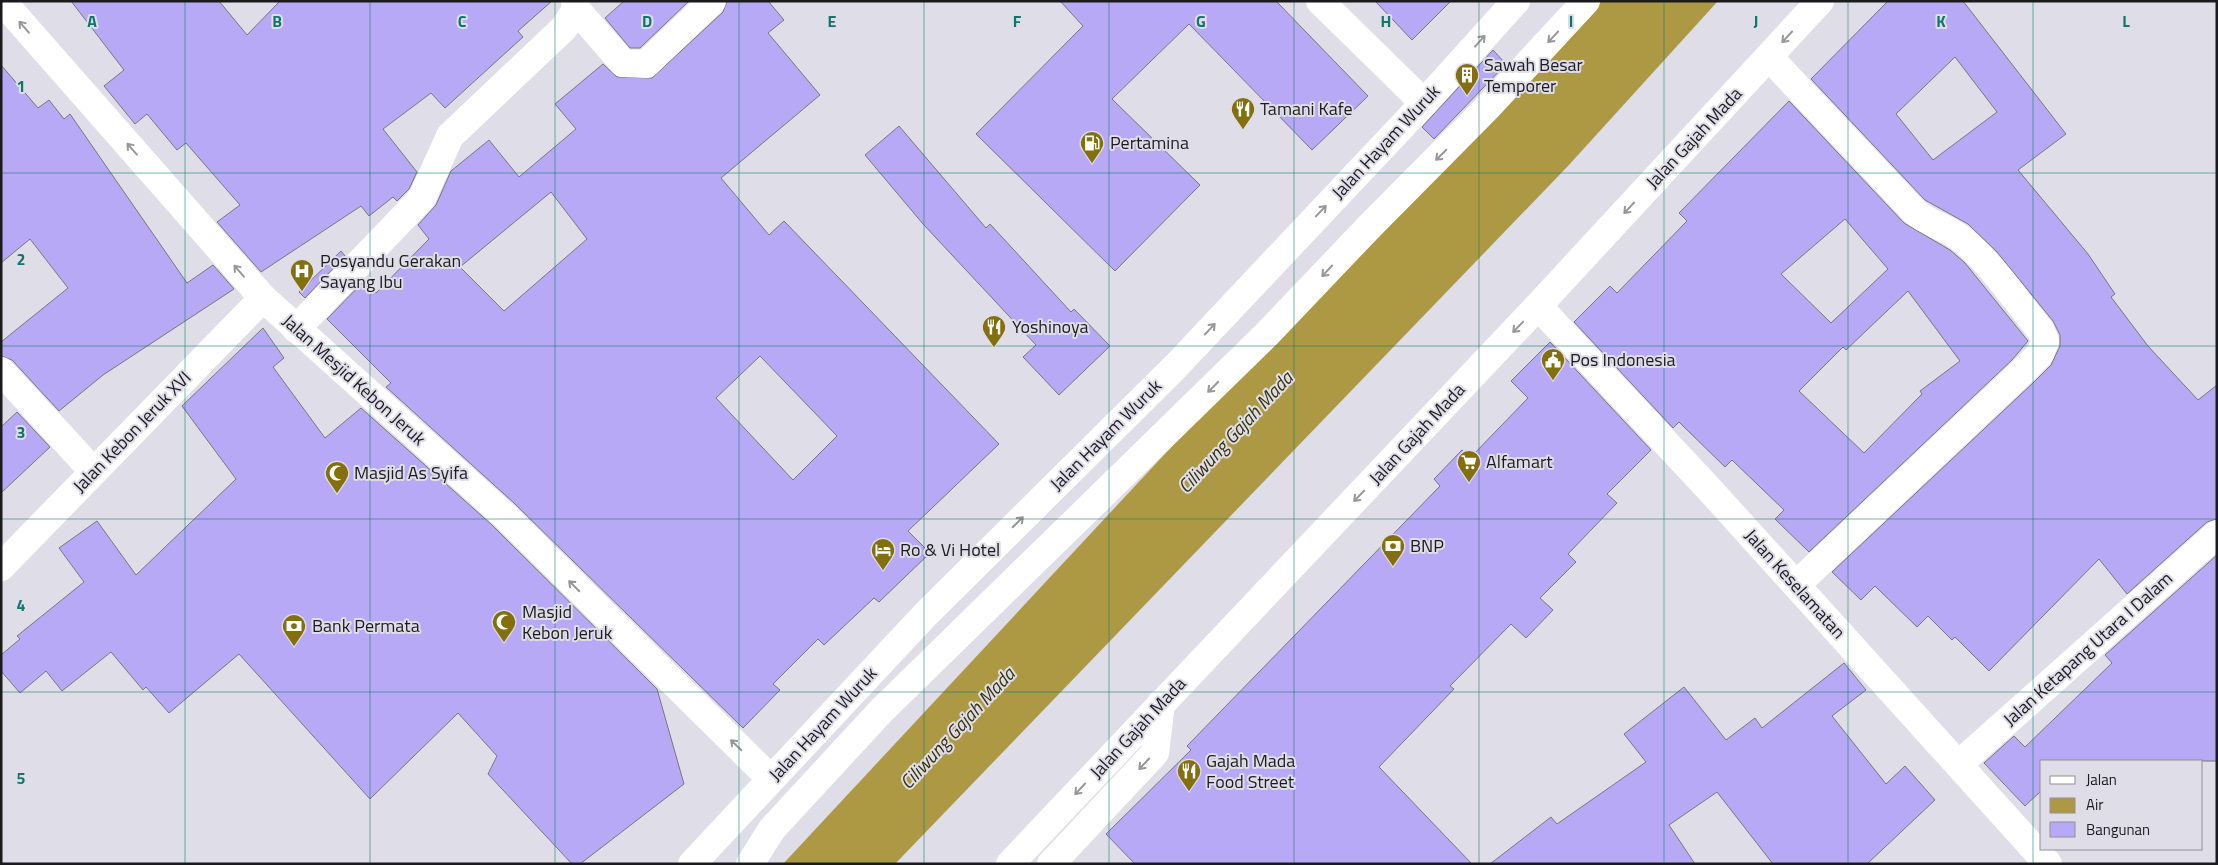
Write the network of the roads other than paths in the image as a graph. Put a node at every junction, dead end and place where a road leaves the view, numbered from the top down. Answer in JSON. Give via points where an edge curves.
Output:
{"nodes":[{"id":1,"x":2,"y":1,"type":"edge"},
{"id":2,"x":712,"y":1,"type":"edge"},
{"id":3,"x":1320,"y":1,"type":"edge"},
{"id":4,"x":1516,"y":1,"type":"edge"},
{"id":5,"x":1586,"y":1,"type":"edge"},
{"id":6,"x":1820,"y":1,"type":"edge"},
{"id":7,"x":575,"y":5,"type":"edge"},
{"id":8,"x":1769,"y":57,"type":"junction"},
{"id":9,"x":1424,"y":103,"type":"junction"},
{"id":10,"x":263,"y":298,"type":"junction"},
{"id":11,"x":1538,"y":306,"type":"junction"},
{"id":12,"x":296,"y":329,"type":"junction"},
{"id":13,"x":1,"y":371,"type":"edge"},
{"id":14,"x":93,"y":471,"type":"junction"},
{"id":15,"x":2217,"y":534,"type":"edge"},
{"id":16,"x":1,"y":567,"type":"edge"},
{"id":17,"x":971,"y":569,"type":"junction"},
{"id":18,"x":1796,"y":585,"type":"junction"},
{"id":19,"x":1161,"y":703,"type":"junction"},
{"id":20,"x":1960,"y":764,"type":"junction"},
{"id":21,"x":771,"y":779,"type":"junction"},
{"id":22,"x":1061,"y":860,"type":"edge"},
{"id":23,"x":692,"y":864,"type":"edge"},
{"id":24,"x":707,"y":864,"type":"edge"},
{"id":25,"x":750,"y":864,"type":"edge"},
{"id":26,"x":1010,"y":864,"type":"edge"},
{"id":27,"x":2048,"y":864,"type":"edge"}],
"edges":[{"from":10,"to":1,"type":"street","name":"Jalan Mesjid Kebon Jeruk","one_way":true},
{"from":2,"to":7,"type":"street","via":[[646,64],[623,63]]},
{"from":3,"to":9,"type":"street"},
{"from":9,"to":4,"type":"street","name":"Jalan Hayam Wuruk","one_way":true},
{"from":5,"to":25,"type":"street","name":"Jalan Hayam Wuruk","one_way":true,"via":[[1300,300],[881,711],[772,829]]},
{"from":6,"to":8,"type":"street","name":"Jalan Gajah Mada","one_way":true},
{"from":7,"to":12,"type":"street","via":[[564,28],[450,136],[422,198]]},
{"from":8,"to":11,"type":"street","name":"Jalan Gajah Mada","one_way":true},
{"from":8,"to":18,"type":"street","via":[[1915,212],[1927,222],[1944,227],[1975,251],[2041,331],[2045,341],[2040,354],[2023,371]]},
{"from":17,"to":9,"type":"street","name":"Jalan Hayam Wuruk","one_way":true,"via":[[1176,366]]},
{"from":10,"to":12,"type":"street","name":"Jalan Mesjid Kebon Jeruk"},
{"from":10,"to":14,"type":"street","name":"Jalan Kebon Jeruk XVI"},
{"from":11,"to":18,"type":"street","name":"Jalan Keselamatan"},
{"from":11,"to":19,"type":"street","name":"Jalan Gajah Mada","one_way":true},
{"from":21,"to":12,"type":"street","name":"Jalan Mesjid Kebon Jeruk","one_way":true,"via":[[503,514]]},
{"from":13,"to":14,"type":"street"},
{"from":14,"to":16,"type":"street","name":"Jalan Kebon Jeruk XVI"},
{"from":15,"to":20,"type":"street","name":"Jalan Ketapang Utara I Dalam"},
{"from":17,"to":21,"type":"street","name":"Jalan Hayam Wuruk"},
{"from":17,"to":24,"type":"street","via":[[966,579]]},
{"from":18,"to":20,"type":"street","name":"Jalan Keselamatan"},
{"from":19,"to":22,"type":"street","one_way":true,"via":[[1155,752]]},
{"from":19,"to":26,"type":"street","name":"Jalan Gajah Mada","one_way":true},
{"from":20,"to":27,"type":"street","name":"Jalan Keselamatan"},
{"from":21,"to":23,"type":"street","name":"Jalan Hayam Wuruk"}]}
